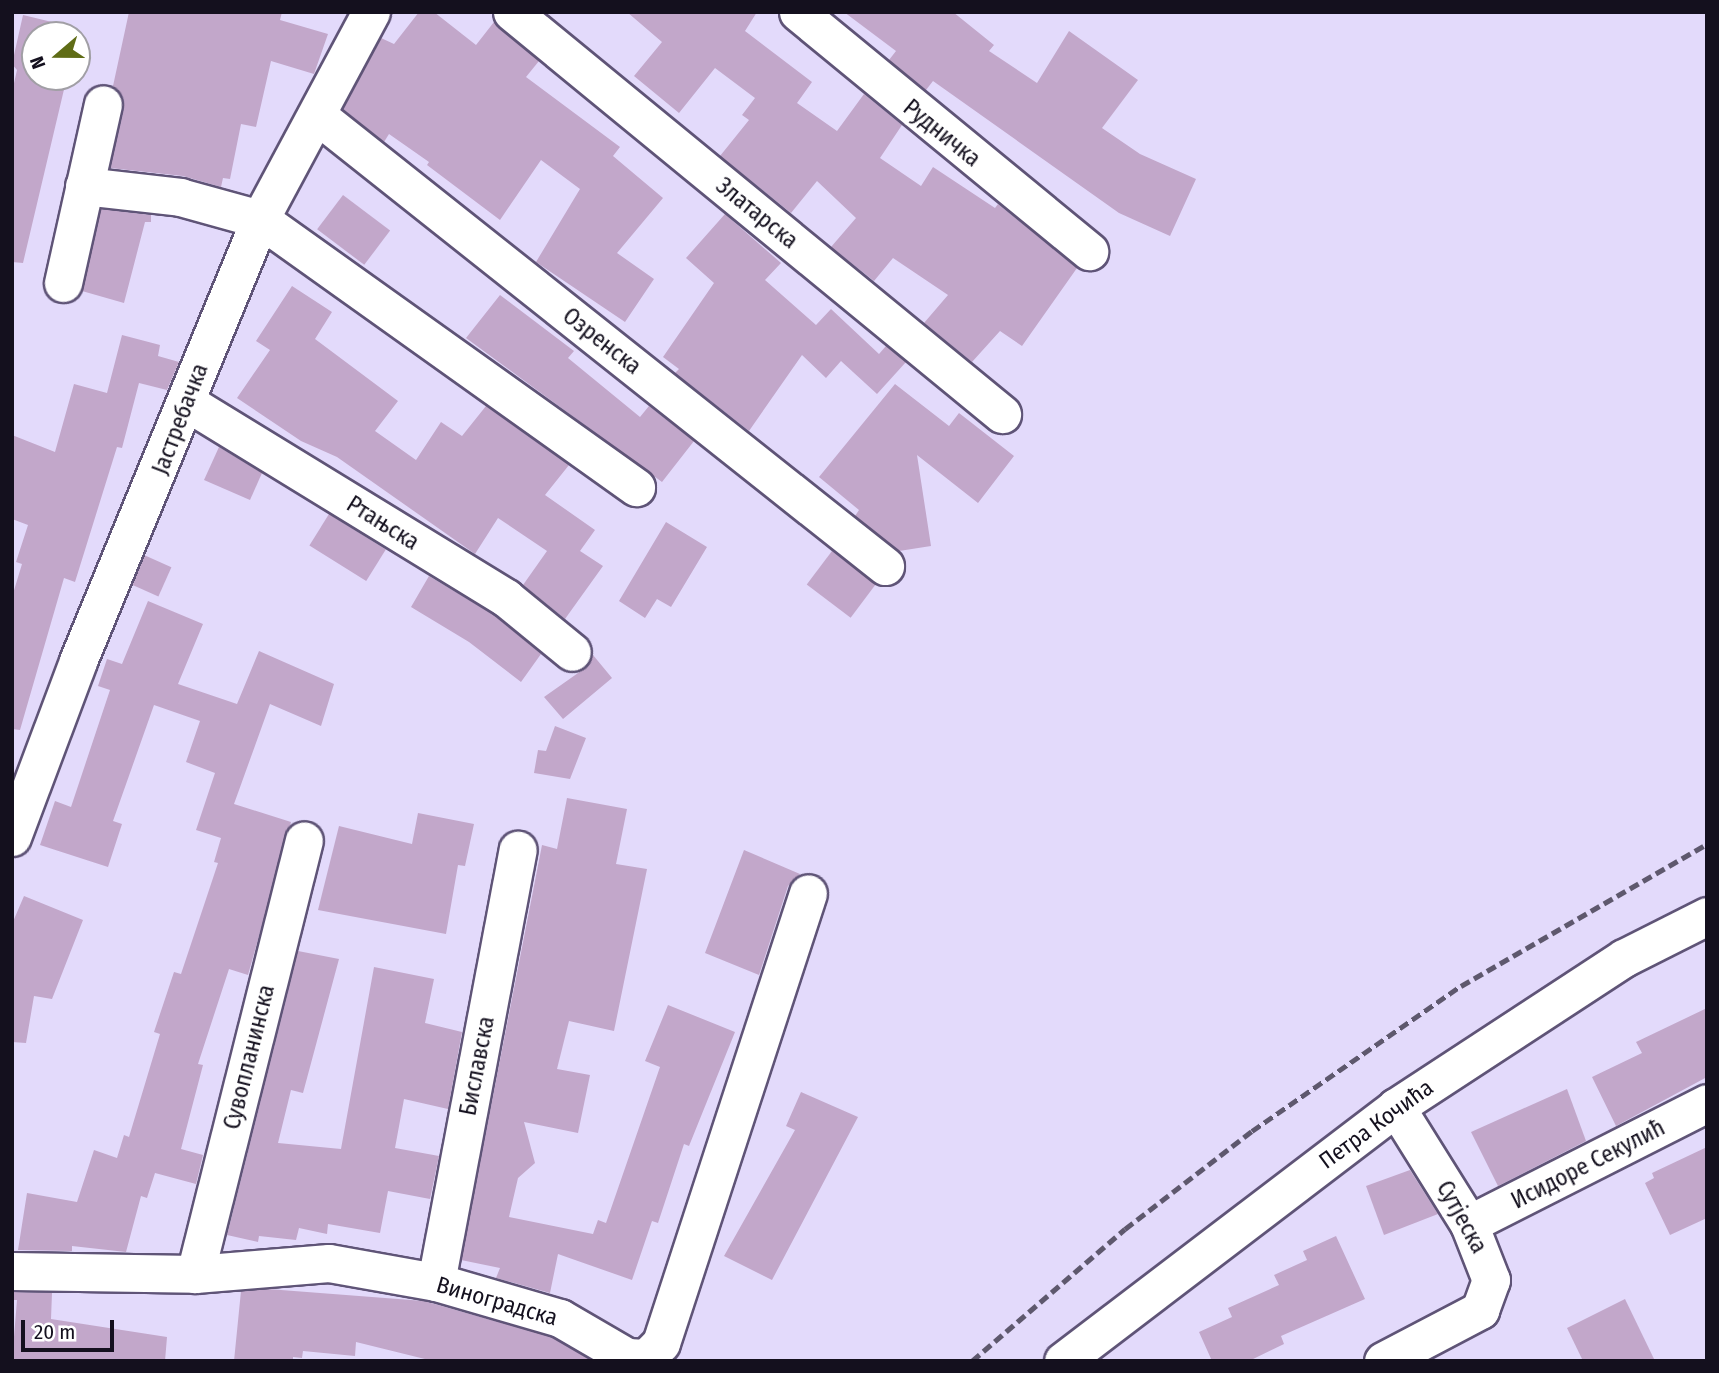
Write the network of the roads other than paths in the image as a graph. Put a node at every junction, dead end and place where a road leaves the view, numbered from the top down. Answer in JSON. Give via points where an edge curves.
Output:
{"nodes":[{"id":1,"x":371,"y":12,"type":"edge"},
{"id":2,"x":512,"y":12,"type":"edge"},
{"id":3,"x":798,"y":12,"type":"edge"},
{"id":4,"x":103,"y":104,"type":"dead end"},
{"id":5,"x":318,"y":116,"type":"junction"},
{"id":6,"x":85,"y":186,"type":"junction"},
{"id":7,"x":260,"y":219,"type":"junction"},
{"id":8,"x":1090,"y":251,"type":"dead end"},
{"id":9,"x":63,"y":283,"type":"dead end"},
{"id":10,"x":188,"y":403,"type":"junction"},
{"id":11,"x":1002,"y":414,"type":"dead end"},
{"id":12,"x":636,"y":487,"type":"dead end"},
{"id":13,"x":885,"y":566,"type":"dead end"},
{"id":14,"x":572,"y":652,"type":"dead end"},
{"id":15,"x":12,"y":837,"type":"edge"},
{"id":16,"x":304,"y":841,"type":"dead end"},
{"id":17,"x":518,"y":850,"type":"dead end"},
{"id":18,"x":808,"y":892,"type":"dead end"},
{"id":19,"x":1707,"y":916,"type":"edge"},
{"id":20,"x":1707,"y":1103,"type":"edge"},
{"id":21,"x":1396,"y":1107,"type":"junction"},
{"id":22,"x":1469,"y":1224,"type":"junction"},
{"id":23,"x":12,"y":1271,"type":"edge"},
{"id":24,"x":195,"y":1274,"type":"junction"},
{"id":25,"x":436,"y":1282,"type":"junction"},
{"id":26,"x":1063,"y":1361,"type":"edge"},
{"id":27,"x":1383,"y":1361,"type":"edge"}],
"edges":[{"from":1,"to":5,"type":"street","name":"Јастребачка"},
{"from":2,"to":11,"type":"street","name":"Златарска"},
{"from":3,"to":8,"type":"street","name":"Рудничка"},
{"from":4,"to":6,"type":"street"},
{"from":5,"to":7,"type":"street","name":"Јастребачка"},
{"from":5,"to":13,"type":"street","name":"Озренска"},
{"from":6,"to":7,"type":"street","via":[[180,198]]},
{"from":6,"to":9,"type":"street"},
{"from":7,"to":10,"type":"street","name":"Јастребачка"},
{"from":7,"to":12,"type":"street"},
{"from":10,"to":14,"type":"street","name":"Ртањска","via":[[506,598]]},
{"from":10,"to":15,"type":"street","name":"Јастребачка","via":[[78,661]]},
{"from":16,"to":24,"type":"street","name":"Сувопланинска"},
{"from":17,"to":25,"type":"street","name":"Биславска"},
{"from":18,"to":25,"type":"street","name":"Виноградска","via":[[655,1352],[646,1358],[627,1357],[560,1318]]},
{"from":19,"to":21,"type":"street","name":"Петра Кочића","via":[[1624,958]]},
{"from":20,"to":22,"type":"street","name":"Исидоре Секулић"},
{"from":21,"to":22,"type":"street","name":"Сутјеска"},
{"from":21,"to":26,"type":"street","name":"Петра Кочића"},
{"from":22,"to":27,"type":"street","name":"Сутјеска","via":[[1489,1270],[1485,1303]]},
{"from":23,"to":24,"type":"street","name":"Виноградска"},
{"from":24,"to":25,"type":"street","name":"Виноградска","via":[[328,1263]]}]}
